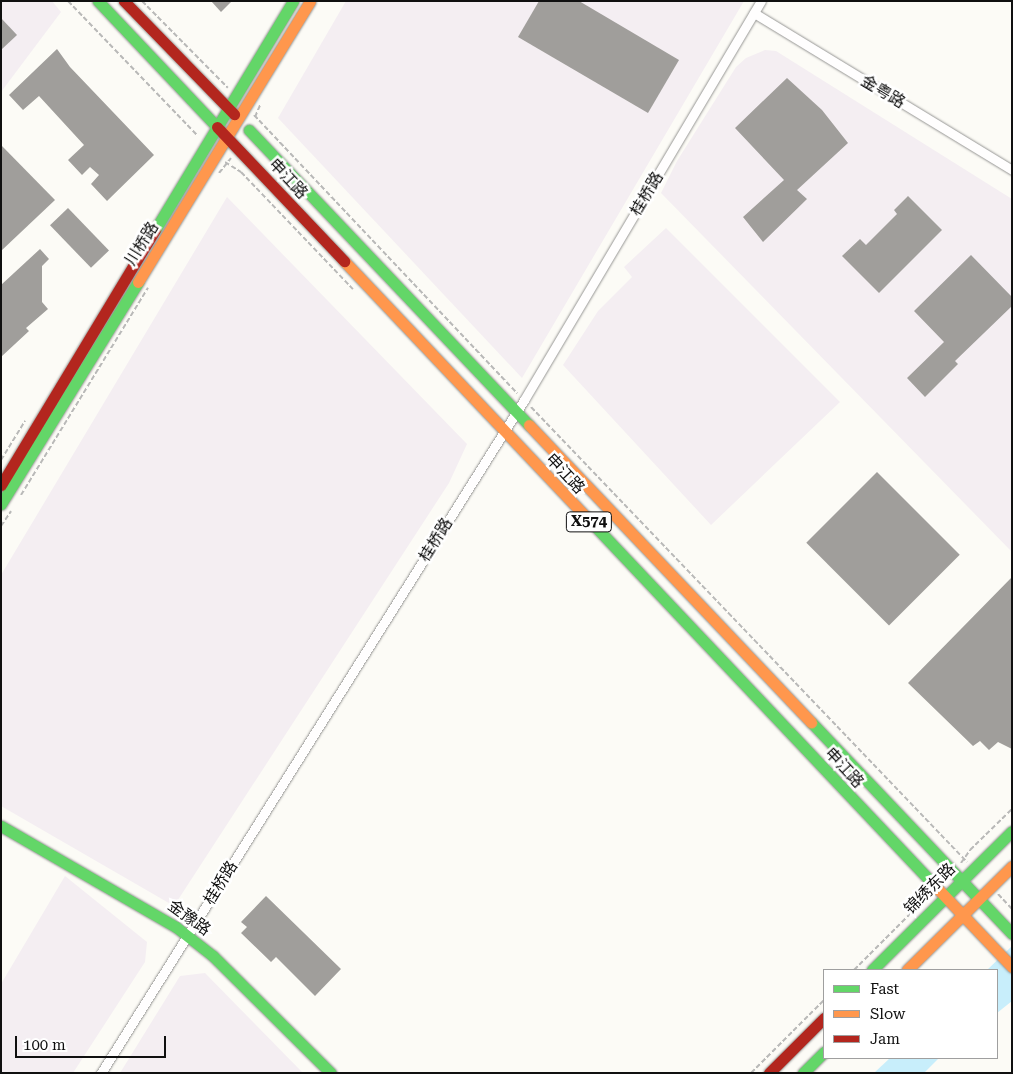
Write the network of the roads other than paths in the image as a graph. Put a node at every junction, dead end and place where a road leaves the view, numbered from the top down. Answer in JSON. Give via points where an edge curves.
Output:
{"nodes":[{"id":1,"x":98,"y":1,"type":"edge"},
{"id":2,"x":124,"y":1,"type":"edge"},
{"id":3,"x":293,"y":1,"type":"edge"},
{"id":4,"x":310,"y":1,"type":"edge"},
{"id":5,"x":762,"y":1,"type":"edge"},
{"id":6,"x":754,"y":13,"type":"junction"},
{"id":7,"x":229,"y":108,"type":"junction"},
{"id":8,"x":239,"y":119,"type":"junction"},
{"id":9,"x":218,"y":127,"type":"junction"},
{"id":10,"x":227,"y":138,"type":"junction"},
{"id":11,"x":1012,"y":170,"type":"edge"},
{"id":12,"x":517,"y":411,"type":"junction"},
{"id":13,"x":504,"y":432,"type":"junction"},
{"id":14,"x":1,"y":485,"type":"edge"},
{"id":15,"x":1,"y":504,"type":"edge"},
{"id":16,"x":1,"y":826,"type":"edge"},
{"id":17,"x":1012,"y":831,"type":"edge"},
{"id":18,"x":1012,"y":866,"type":"edge"},
{"id":19,"x":962,"y":880,"type":"junction"},
{"id":20,"x":979,"y":900,"type":"junction"},
{"id":21,"x":941,"y":901,"type":"junction"},
{"id":22,"x":963,"y":916,"type":"junction"},
{"id":23,"x":1010,"y":932,"type":"edge"},
{"id":24,"x":188,"y":935,"type":"junction"},
{"id":25,"x":1012,"y":967,"type":"edge"},
{"id":26,"x":873,"y":969,"type":"edge"},
{"id":27,"x":908,"y":969,"type":"edge"},
{"id":28,"x":823,"y":1019,"type":"edge"},
{"id":29,"x":823,"y":1053,"type":"edge"},
{"id":30,"x":101,"y":1073,"type":"edge"},
{"id":31,"x":331,"y":1073,"type":"edge"},
{"id":32,"x":769,"y":1073,"type":"edge"},
{"id":33,"x":803,"y":1073,"type":"edge"}],
"edges":[{"from":1,"to":9,"type":"main road","name":"申江路","number":"X574"},
{"from":2,"to":7,"type":"main road","name":"申江路","number":"X574"},
{"from":3,"to":7,"type":"main road","name":"川桥路"},
{"from":4,"to":8,"type":"main road","name":"川桥路"},
{"from":5,"to":6,"type":"street","name":"桂桥路"},
{"from":6,"to":11,"type":"street","name":"金粤路"},
{"from":6,"to":12,"type":"street","name":"桂桥路"},
{"from":7,"to":8,"type":"main road","name":"申江路","number":"X574"},
{"from":7,"to":9,"type":"main road","name":"川桥路"},
{"from":8,"to":10,"type":"main road","name":"川桥路"},
{"from":8,"to":12,"type":"main road","name":"申江路","number":"X574"},
{"from":9,"to":10,"type":"main road","name":"申江路","number":"X574"},
{"from":9,"to":14,"type":"main road","name":"川桥路"},
{"from":10,"to":13,"type":"main road","name":"申江路","number":"X574"},
{"from":10,"to":15,"type":"main road","name":"川桥路"},
{"from":12,"to":13,"type":"street","name":"桂桥路"},
{"from":12,"to":19,"type":"main road","name":"申江路","number":"X574"},
{"from":13,"to":21,"type":"main road","name":"申江路","number":"X574"},
{"from":13,"to":24,"type":"street","name":"桂桥路"},
{"from":16,"to":24,"type":"main road","name":"金豫路"},
{"from":17,"to":19,"type":"main road","name":"锦绣东路"},
{"from":18,"to":20,"type":"main road"},
{"from":19,"to":20,"type":"main road","name":"申江路","number":"X574"},
{"from":19,"to":21,"type":"main road","name":"锦绣东路"},
{"from":20,"to":22,"type":"main road"},
{"from":20,"to":23,"type":"main road","name":"申江路","number":"X574"},
{"from":21,"to":22,"type":"main road","name":"申江路","number":"X574"},
{"from":21,"to":26,"type":"main road","name":"锦绣东路"},
{"from":22,"to":25,"type":"main road","name":"申江路","number":"X574"},
{"from":22,"to":27,"type":"main road"},
{"from":24,"to":30,"type":"street","name":"桂桥路"},
{"from":24,"to":31,"type":"main road","name":"金豫路"},
{"from":28,"to":32,"type":"main road"},
{"from":29,"to":33,"type":"main road"}]}
